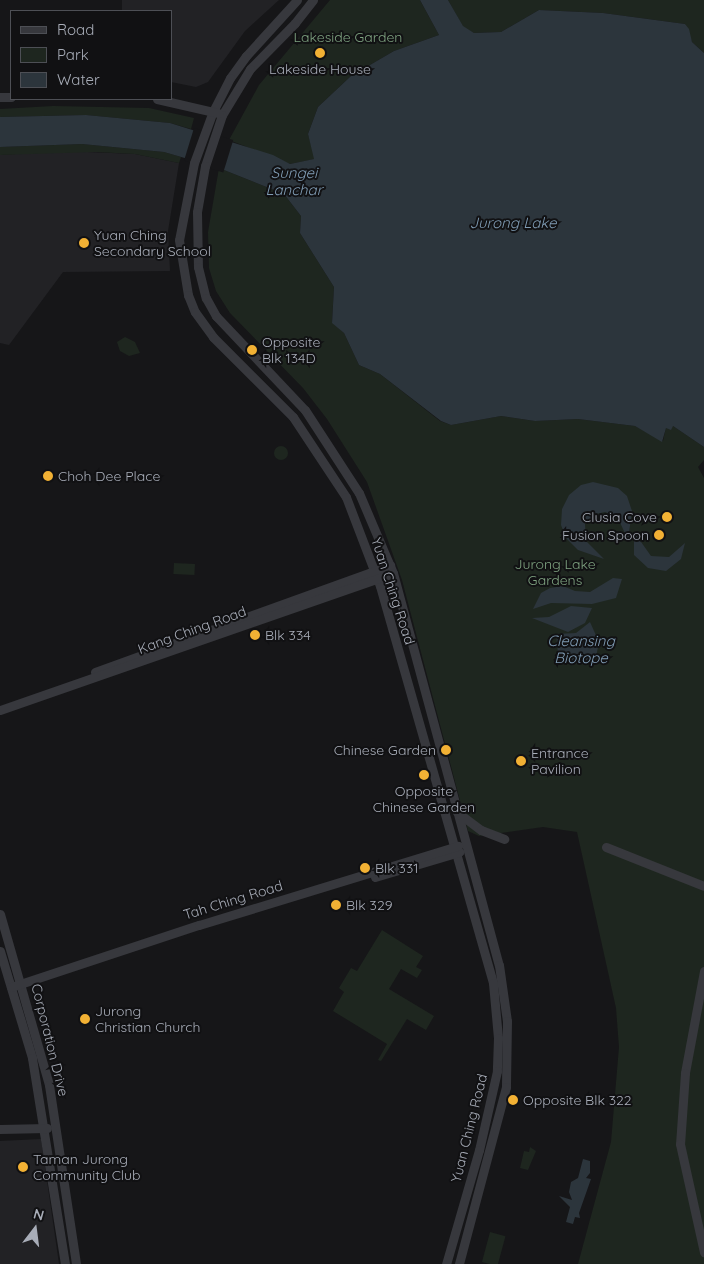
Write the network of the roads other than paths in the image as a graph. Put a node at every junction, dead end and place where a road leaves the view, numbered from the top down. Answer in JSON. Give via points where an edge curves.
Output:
{"nodes":[{"id":1,"x":297,"y":0,"type":"edge"},
{"id":2,"x":313,"y":0,"type":"edge"},
{"id":3,"x":162,"y":100,"type":"edge"},
{"id":4,"x":213,"y":111,"type":"junction"},
{"id":5,"x":222,"y":115,"type":"junction"},
{"id":6,"x":354,"y":484,"type":"junction"},
{"id":7,"x":342,"y":490,"type":"junction"},
{"id":8,"x":391,"y":569,"type":"junction"},
{"id":9,"x":376,"y":575,"type":"junction"},
{"id":10,"x":98,"y":674,"type":"junction"},
{"id":11,"x":0,"y":704,"type":"edge"},
{"id":12,"x":0,"y":710,"type":"edge"},
{"id":13,"x":456,"y":812,"type":"junction"},
{"id":14,"x":504,"y":838,"type":"dead end"},
{"id":15,"x":466,"y":847,"type":"junction"},
{"id":16,"x":606,"y":847,"type":"dead end"},
{"id":17,"x":454,"y":850,"type":"junction"},
{"id":18,"x":704,"y":886,"type":"edge"},
{"id":19,"x":0,"y":914,"type":"edge"},
{"id":20,"x":0,"y":951,"type":"edge"},
{"id":21,"x":704,"y":971,"type":"edge"},
{"id":22,"x":23,"y":986,"type":"junction"},
{"id":23,"x":12,"y":989,"type":"junction"},
{"id":24,"x":55,"y":1127,"type":"junction"},
{"id":25,"x":42,"y":1128,"type":"junction"},
{"id":26,"x":0,"y":1129,"type":"edge"},
{"id":27,"x":704,"y":1252,"type":"edge"},
{"id":28,"x":65,"y":1264,"type":"edge"},
{"id":29,"x":76,"y":1264,"type":"edge"},
{"id":30,"x":446,"y":1264,"type":"edge"},
{"id":31,"x":458,"y":1264,"type":"edge"}],
"edges":[{"from":1,"to":4,"type":"street","name":"Yuan Ching Road","via":[[241,63]]},
{"from":2,"to":5,"type":"street","name":"Yuan Ching Road","via":[[250,68]]},
{"from":3,"to":4,"type":"street"},
{"from":4,"to":5,"type":"street"},
{"from":4,"to":7,"type":"street","name":"Yuan Ching Road","via":[[194,163],[179,240],[188,295],[195,312],[213,337],[293,417]]},
{"from":5,"to":6,"type":"street","name":"Yuan Ching Road","via":[[205,166],[195,242],[209,305],[231,334],[305,410]]},
{"from":6,"to":7,"type":"street"},
{"from":6,"to":8,"type":"street","name":"Yuan Ching Road"},
{"from":7,"to":9,"type":"street","name":"Yuan Ching Road"},
{"from":8,"to":9,"type":"street","name":"Kang Ching Road"},
{"from":8,"to":13,"type":"street","name":"Yuan Ching Road"},
{"from":9,"to":10,"type":"street","name":"Kang Ching Road"},
{"from":9,"to":17,"type":"street","name":"Yuan Ching Road"},
{"from":10,"to":11,"type":"street","name":"Kang Ching Road"},
{"from":10,"to":12,"type":"street","name":"Kang Ching Road"},
{"from":13,"to":14,"type":"street","via":[[482,830]]},
{"from":13,"to":15,"type":"street","name":"Yuan Ching Road"},
{"from":15,"to":17,"type":"street","name":"Tah Ching Road"},
{"from":15,"to":31,"type":"street","name":"Yuan Ching Road","via":[[499,965],[508,1058],[503,1104]]},
{"from":16,"to":18,"type":"street"},
{"from":17,"to":22,"type":"street","name":"Tah Ching Road","via":[[199,925]]},
{"from":17,"to":30,"type":"street","name":"Yuan Ching Road","via":[[494,983],[498,1038],[492,1100]]},
{"from":19,"to":22,"type":"street","name":"Corporation Drive"},
{"from":20,"to":23,"type":"street","name":"Corporation Drive"},
{"from":21,"to":27,"type":"street","via":[[685,1073],[680,1144]]},
{"from":22,"to":23,"type":"street","name":"Tah Ching Road"},
{"from":22,"to":24,"type":"street","name":"Corporation Drive","via":[[49,1086]]},
{"from":23,"to":25,"type":"street","name":"Corporation Drive","via":[[32,1058]]},
{"from":24,"to":25,"type":"street"},
{"from":24,"to":29,"type":"street","name":"Corporation Drive"},
{"from":25,"to":26,"type":"street"},
{"from":25,"to":28,"type":"street","name":"Corporation Drive"}]}
